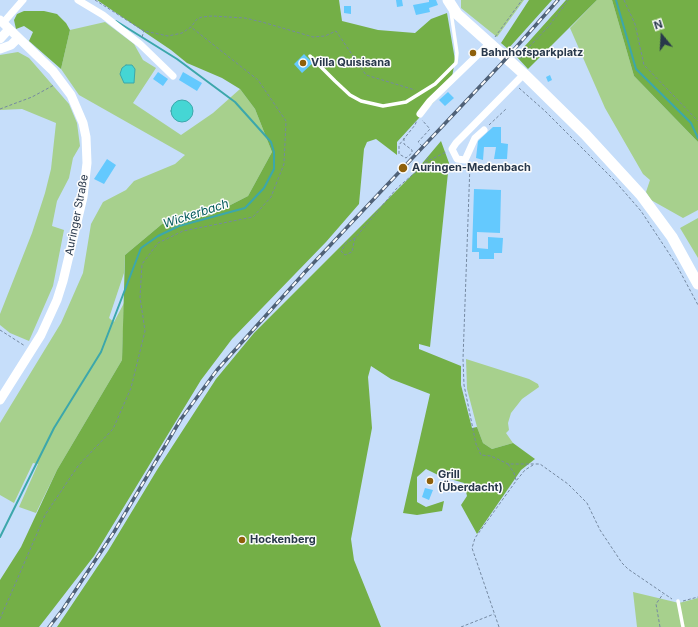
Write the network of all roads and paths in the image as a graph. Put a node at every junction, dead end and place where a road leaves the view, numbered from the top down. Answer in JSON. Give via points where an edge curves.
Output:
{"nodes":[{"id":1,"x":23,"y":0,"type":"edge"},
{"id":2,"x":78,"y":0,"type":"edge"},
{"id":3,"x":95,"y":0,"type":"edge"},
{"id":4,"x":522,"y":0,"type":"edge"},
{"id":5,"x":568,"y":0,"type":"edge"},
{"id":6,"x":624,"y":0,"type":"edge"},
{"id":7,"x":449,"y":3,"type":"edge"},
{"id":8,"x":4,"y":24,"type":"edge"},
{"id":9,"x":191,"y":27,"type":"junction"},
{"id":10,"x":18,"y":38,"type":"junction"},
{"id":11,"x":0,"y":39,"type":"edge"},
{"id":12,"x":490,"y":43,"type":"junction"},
{"id":13,"x":0,"y":49,"type":"edge"},
{"id":14,"x":310,"y":56,"type":"dead end"},
{"id":15,"x":508,"y":59,"type":"junction"},
{"id":16,"x":524,"y":74,"type":"junction"},
{"id":17,"x":173,"y":76,"type":"dead end"},
{"id":18,"x":61,"y":81,"type":"junction"},
{"id":19,"x":513,"y":84,"type":"junction"},
{"id":20,"x":424,"y":92,"type":"junction"},
{"id":21,"x":0,"y":109,"type":"edge"},
{"id":22,"x":506,"y":109,"type":"dead end"},
{"id":23,"x":420,"y":114,"type":"junction"},
{"id":24,"x":698,"y":121,"type":"edge"},
{"id":25,"x":484,"y":130,"type":"joint"},
{"id":26,"x":404,"y":138,"type":"junction"},
{"id":27,"x":422,"y":146,"type":"dead end"},
{"id":28,"x":452,"y":150,"type":"junction"},
{"id":29,"x":429,"y":156,"type":"dead end"},
{"id":30,"x":468,"y":160,"type":"junction"},
{"id":31,"x":423,"y":165,"type":"junction"},
{"id":32,"x":355,"y":238,"type":"junction"},
{"id":33,"x":698,"y":284,"type":"edge"},
{"id":34,"x":698,"y":305,"type":"edge"},
{"id":35,"x":0,"y":330,"type":"edge"},
{"id":36,"x":32,"y":351,"type":"junction"},
{"id":37,"x":0,"y":400,"type":"edge"},
{"id":38,"x":508,"y":464,"type":"junction"},
{"id":39,"x":535,"y":465,"type":"junction"},
{"id":40,"x":516,"y":481,"type":"junction"},
{"id":41,"x":663,"y":594,"type":"junction"},
{"id":42,"x":698,"y":596,"type":"edge"},
{"id":43,"x":678,"y":601,"type":"junction"},
{"id":44,"x":494,"y":614,"type":"junction"},
{"id":45,"x":0,"y":619,"type":"edge"},
{"id":46,"x":461,"y":627,"type":"edge"},
{"id":47,"x":499,"y":627,"type":"edge"},
{"id":48,"x":660,"y":627,"type":"edge"},
{"id":49,"x":683,"y":627,"type":"edge"}],
"edges":[{"from":1,"to":8,"type":"street"},
{"from":2,"to":17,"type":"street","via":[[103,15],[140,44]]},
{"from":3,"to":9,"type":"path","via":[[144,31],[168,36],[182,33]]},
{"from":4,"to":12,"type":"path"},
{"from":5,"to":15,"type":"path","via":[[526,54],[520,58]]},
{"from":6,"to":24,"type":"path","via":[[635,24],[644,65]]},
{"from":7,"to":12,"type":"main road","via":[[467,25]]},
{"from":7,"to":20,"type":"lane","via":[[457,53],[456,63]]},
{"from":8,"to":10,"type":"street","name":"Auringer Straße"},
{"from":8,"to":11,"type":"street"},
{"from":9,"to":20,"type":"path","via":[[197,19],[212,16],[245,18],[313,37],[336,32],[366,75]]},
{"from":9,"to":45,"type":"path","via":[[258,80],[286,121],[284,164],[271,197],[253,217],[183,231],[158,243],[142,264],[140,297],[145,332],[131,388],[113,429],[78,466],[45,515]]},
{"from":10,"to":13,"type":"street","via":[[11,45]]},
{"from":10,"to":18,"type":"street","name":"Auringer Straße"},
{"from":12,"to":15,"type":"main road"},
{"from":12,"to":23,"type":"street","via":[[430,101]]},
{"from":14,"to":20,"type":"lane","via":[[350,95],[372,105],[395,105]]},
{"from":15,"to":16,"type":"main road"},
{"from":16,"to":19,"type":"street"},
{"from":16,"to":33,"type":"main road","via":[[585,134],[641,195],[672,237]]},
{"from":18,"to":21,"type":"path","via":[[32,97]]},
{"from":18,"to":36,"type":"street","name":"Auringer Straße","via":[[75,102],[83,124],[87,143],[87,163],[83,197],[63,281],[50,316]]},
{"from":19,"to":28,"type":"street"},
{"from":19,"to":34,"type":"path","via":[[545,111],[641,211],[676,264]]},
{"from":22,"to":25,"type":"path"},
{"from":23,"to":26,"type":"path"},
{"from":23,"to":27,"type":"path","via":[[430,129],[418,142]]},
{"from":25,"to":30,"type":"street","via":[[475,138]]},
{"from":26,"to":26,"type":"path","via":[[398,149],[402,157],[406,158],[412,150],[404,144]]},
{"from":28,"to":30,"type":"street","via":[[457,159]]},
{"from":28,"to":31,"type":"path"},
{"from":29,"to":31,"type":"path"},
{"from":30,"to":38,"type":"path","via":[[464,385],[476,444],[481,455],[491,456]]},
{"from":31,"to":32,"type":"path","via":[[397,188]]},
{"from":32,"to":32,"type":"path","via":[[352,252],[345,255],[341,251],[346,243]]},
{"from":35,"to":36,"type":"path"},
{"from":36,"to":37,"type":"street","name":"Auringer Straße"},
{"from":38,"to":39,"type":"path"},
{"from":38,"to":40,"type":"path"},
{"from":39,"to":40,"type":"path","via":[[525,470]]},
{"from":39,"to":41,"type":"path","via":[[546,467],[582,497],[622,562]]},
{"from":40,"to":44,"type":"path","via":[[476,538],[472,548]]},
{"from":41,"to":43,"type":"path"},
{"from":41,"to":48,"type":"path","via":[[656,604]]},
{"from":42,"to":43,"type":"path"},
{"from":43,"to":49,"type":"lane"},
{"from":44,"to":46,"type":"path"},
{"from":44,"to":47,"type":"path"}]}
